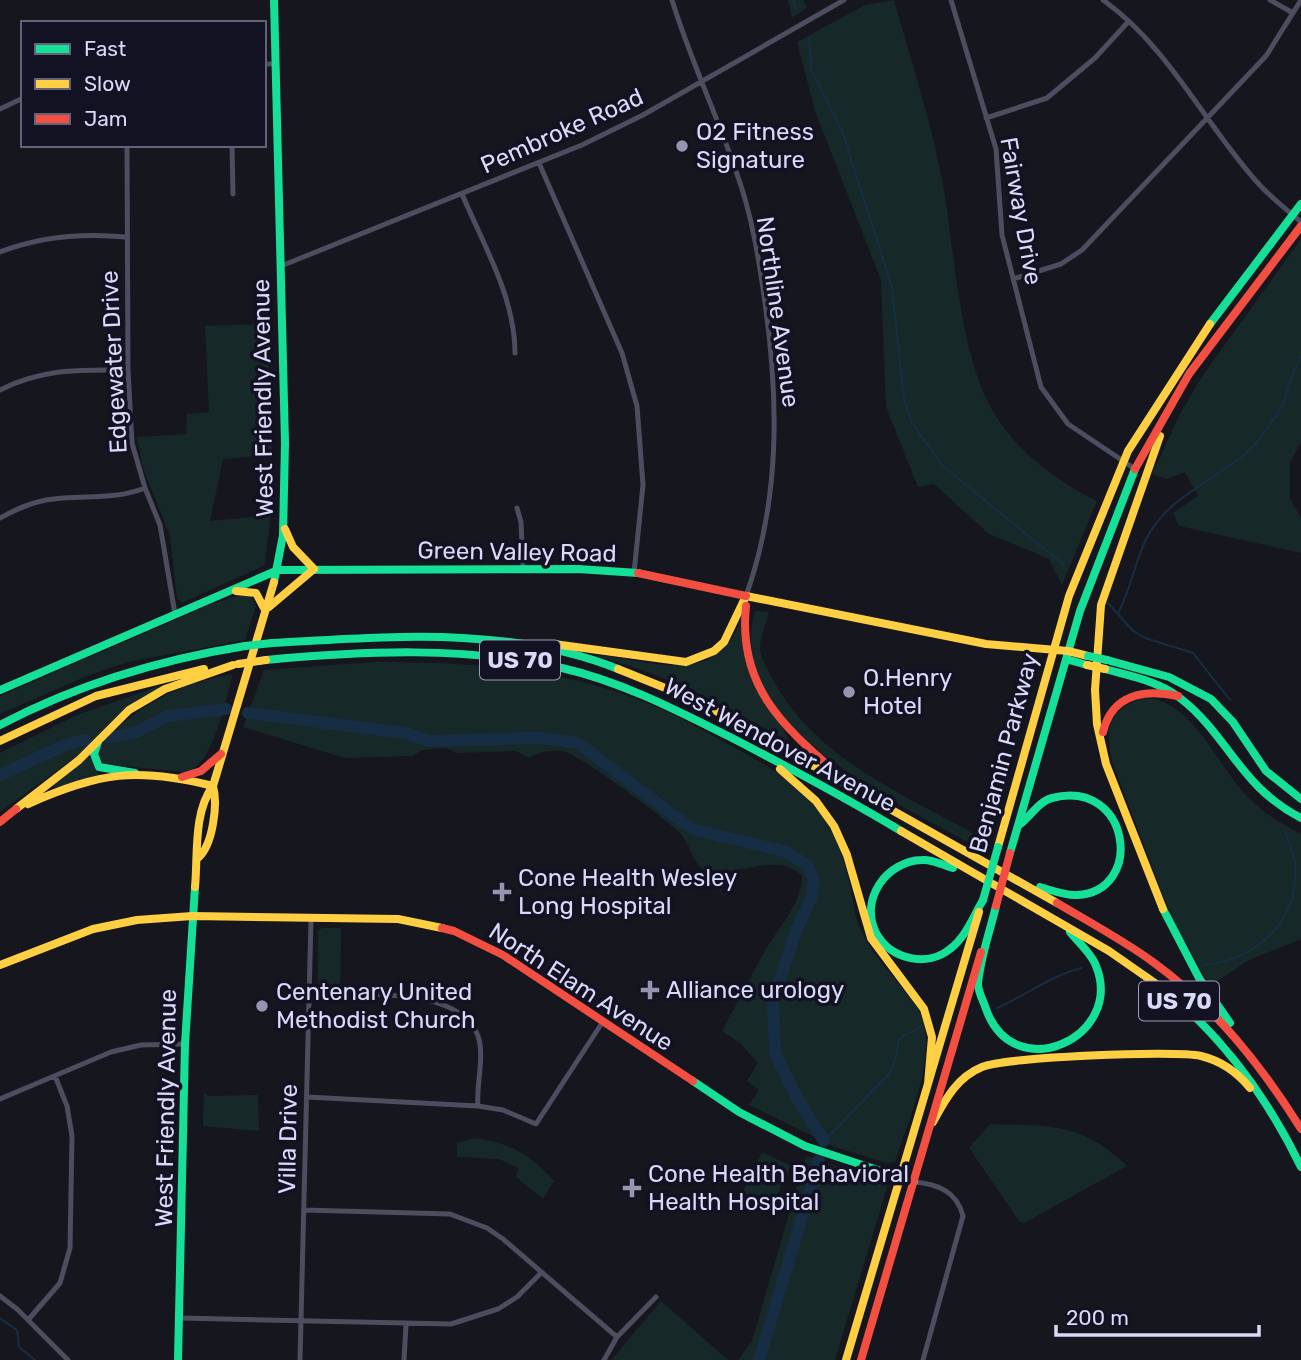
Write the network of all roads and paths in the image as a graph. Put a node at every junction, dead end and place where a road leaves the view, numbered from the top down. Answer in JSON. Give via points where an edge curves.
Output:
{"nodes":[{"id":1,"x":274,"y":0,"type":"edge"},
{"id":2,"x":672,"y":0,"type":"edge"},
{"id":3,"x":844,"y":0,"type":"edge"},
{"id":4,"x":951,"y":0,"type":"edge"},
{"id":5,"x":1103,"y":0,"type":"edge"},
{"id":6,"x":1270,"y":0,"type":"edge"},
{"id":7,"x":1301,"y":0,"type":"edge"},
{"id":8,"x":1293,"y":13,"type":"junction"},
{"id":9,"x":1128,"y":22,"type":"junction"},
{"id":10,"x":266,"y":64,"type":"edge"},
{"id":11,"x":276,"y":64,"type":"junction"},
{"id":12,"x":700,"y":82,"type":"junction"},
{"id":13,"x":21,"y":98,"type":"edge"},
{"id":14,"x":0,"y":109,"type":"edge"},
{"id":15,"x":986,"y":118,"type":"junction"},
{"id":16,"x":1208,"y":119,"type":"junction"},
{"id":17,"x":127,"y":147,"type":"edge"},
{"id":18,"x":232,"y":147,"type":"edge"},
{"id":19,"x":539,"y":163,"type":"junction"},
{"id":20,"x":233,"y":194,"type":"dead end"},
{"id":21,"x":462,"y":194,"type":"junction"},
{"id":22,"x":1301,"y":204,"type":"edge"},
{"id":23,"x":1293,"y":215,"type":"junction"},
{"id":24,"x":1301,"y":224,"type":"edge"},
{"id":25,"x":126,"y":237,"type":"junction"},
{"id":26,"x":0,"y":252,"type":"edge"},
{"id":27,"x":281,"y":266,"type":"junction"},
{"id":28,"x":1013,"y":279,"type":"junction"},
{"id":29,"x":515,"y":353,"type":"dead end"},
{"id":30,"x":128,"y":370,"type":"junction"},
{"id":31,"x":0,"y":390,"type":"edge"},
{"id":32,"x":1172,"y":404,"type":"junction"},
{"id":33,"x":1123,"y":462,"type":"junction"},
{"id":34,"x":1135,"y":468,"type":"junction"},
{"id":35,"x":145,"y":488,"type":"junction"},
{"id":36,"x":517,"y":508,"type":"dead end"},
{"id":37,"x":0,"y":518,"type":"edge"},
{"id":38,"x":284,"y":523,"type":"junction"},
{"id":39,"x":523,"y":568,"type":"junction"},
{"id":40,"x":314,"y":569,"type":"junction"},
{"id":41,"x":278,"y":570,"type":"junction"},
{"id":42,"x":634,"y":573,"type":"junction"},
{"id":43,"x":230,"y":591,"type":"junction"},
{"id":44,"x":746,"y":596,"type":"junction"},
{"id":45,"x":266,"y":612,"type":"junction"},
{"id":46,"x":175,"y":614,"type":"junction"},
{"id":47,"x":514,"y":642,"type":"junction"},
{"id":48,"x":1051,"y":652,"type":"junction"},
{"id":49,"x":1067,"y":655,"type":"junction"},
{"id":50,"x":236,"y":665,"type":"junction"},
{"id":51,"x":1106,"y":665,"type":"junction"},
{"id":52,"x":0,"y":690,"type":"edge"},
{"id":53,"x":1178,"y":696,"type":"junction"},
{"id":54,"x":39,"y":703,"type":"junction"},
{"id":55,"x":0,"y":718,"type":"edge"},
{"id":56,"x":0,"y":725,"type":"edge"},
{"id":57,"x":0,"y":740,"type":"edge"},
{"id":58,"x":98,"y":742,"type":"junction"},
{"id":59,"x":755,"y":750,"type":"junction"},
{"id":60,"x":223,"y":752,"type":"junction"},
{"id":61,"x":1105,"y":760,"type":"junction"},
{"id":62,"x":135,"y":773,"type":"junction"},
{"id":63,"x":178,"y":778,"type":"junction"},
{"id":64,"x":850,"y":783,"type":"junction"},
{"id":65,"x":213,"y":786,"type":"junction"},
{"id":66,"x":1301,"y":799,"type":"edge"},
{"id":67,"x":16,"y":809,"type":"junction"},
{"id":68,"x":1301,"y":818,"type":"edge"},
{"id":69,"x":0,"y":822,"type":"edge"},
{"id":70,"x":1018,"y":825,"type":"junction"},
{"id":71,"x":984,"y":881,"type":"junction"},
{"id":72,"x":1026,"y":883,"type":"junction"},
{"id":73,"x":983,"y":900,"type":"junction"},
{"id":74,"x":192,"y":916,"type":"junction"},
{"id":75,"x":311,"y":919,"type":"junction"},
{"id":76,"x":1057,"y":922,"type":"junction"},
{"id":77,"x":990,"y":928,"type":"junction"},
{"id":78,"x":0,"y":965,"type":"edge"},
{"id":79,"x":309,"y":995,"type":"junction"},
{"id":80,"x":602,"y":1023,"type":"junction"},
{"id":81,"x":185,"y":1044,"type":"junction"},
{"id":82,"x":1243,"y":1044,"type":"junction"},
{"id":83,"x":55,"y":1076,"type":"junction"},
{"id":84,"x":928,"y":1084,"type":"junction"},
{"id":85,"x":307,"y":1097,"type":"junction"},
{"id":86,"x":0,"y":1099,"type":"edge"},
{"id":87,"x":478,"y":1105,"type":"junction"},
{"id":88,"x":1272,"y":1112,"type":"junction"},
{"id":89,"x":933,"y":1122,"type":"junction"},
{"id":90,"x":1301,"y":1129,"type":"edge"},
{"id":91,"x":1301,"y":1167,"type":"edge"},
{"id":92,"x":900,"y":1178,"type":"junction"},
{"id":93,"x":914,"y":1182,"type":"junction"},
{"id":94,"x":304,"y":1210,"type":"junction"},
{"id":95,"x":541,"y":1273,"type":"junction"},
{"id":96,"x":0,"y":1296,"type":"edge"},
{"id":97,"x":656,"y":1297,"type":"dead end"},
{"id":98,"x":180,"y":1318,"type":"junction"},
{"id":99,"x":28,"y":1320,"type":"junction"},
{"id":100,"x":301,"y":1320,"type":"junction"},
{"id":101,"x":405,"y":1325,"type":"junction"},
{"id":102,"x":617,"y":1337,"type":"junction"},
{"id":103,"x":68,"y":1360,"type":"edge"},
{"id":104,"x":178,"y":1360,"type":"edge"},
{"id":105,"x":300,"y":1360,"type":"edge"},
{"id":106,"x":404,"y":1360,"type":"edge"},
{"id":107,"x":604,"y":1360,"type":"edge"},
{"id":108,"x":846,"y":1360,"type":"edge"},
{"id":109,"x":861,"y":1360,"type":"edge"},
{"id":110,"x":923,"y":1360,"type":"edge"}],
"edges":[{"from":1,"to":11,"type":"main road","name":"West Friendly Avenue"},
{"from":2,"to":12,"type":"street","name":"Northline Avenue"},
{"from":3,"to":12,"type":"street","name":"Pembroke Road"},
{"from":4,"to":15,"type":"street","name":"Fairway Drive"},
{"from":5,"to":9,"type":"street"},
{"from":6,"to":8,"type":"street"},
{"from":7,"to":8,"type":"street"},
{"from":8,"to":16,"type":"street","via":[[1266,57]]},
{"from":9,"to":15,"type":"street","via":[[1095,58],[1047,98]]},
{"from":9,"to":16,"type":"street","via":[[1169,65]]},
{"from":10,"to":11,"type":"street"},
{"from":11,"to":27,"type":"main road","name":"West Friendly Avenue"},
{"from":12,"to":19,"type":"street","name":"Pembroke Road","via":[[634,120]]},
{"from":12,"to":44,"type":"street","name":"Northline Avenue","via":[[735,167],[754,235],[774,375],[772,486]]},
{"from":13,"to":14,"type":"street"},
{"from":15,"to":28,"type":"street","name":"Fairway Drive","via":[[999,166],[1002,235]]},
{"from":16,"to":23,"type":"street","via":[[1255,181]]},
{"from":16,"to":28,"type":"street","via":[[1082,250],[1061,264]]},
{"from":17,"to":25,"type":"street","name":"Edgewater Drive"},
{"from":18,"to":20,"type":"street"},
{"from":19,"to":21,"type":"street","name":"Pembroke Road"},
{"from":19,"to":42,"type":"street","via":[[622,353],[637,406],[643,485]]},
{"from":21,"to":27,"type":"street","name":"Pembroke Road"},
{"from":21,"to":29,"type":"street","via":[[497,274]]},
{"from":22,"to":23,"type":"main road","name":"Benjamin Parkway"},
{"from":23,"to":24,"type":"street"},
{"from":23,"to":33,"type":"main road","name":"Benjamin Parkway","via":[[1193,347]]},
{"from":24,"to":32,"type":"main road","name":"Benjamin Parkway","via":[[1195,364]]},
{"from":25,"to":26,"type":"street","via":[[94,234],[29,241]]},
{"from":25,"to":30,"type":"street","name":"Edgewater Drive"},
{"from":27,"to":38,"type":"main road","name":"West Friendly Avenue"},
{"from":28,"to":33,"type":"street","name":"Fairway Drive","via":[[1041,387],[1068,424]]},
{"from":30,"to":31,"type":"street","via":[[68,370],[27,376]]},
{"from":30,"to":35,"type":"street","name":"Edgewater Drive","via":[[132,443]]},
{"from":32,"to":34,"type":"main road","name":"Benjamin Parkway"},
{"from":32,"to":61,"type":"main road","via":[[1101,605],[1097,721]]},
{"from":33,"to":34,"type":"street","name":"Fairway Drive"},
{"from":33,"to":48,"type":"main road","name":"Benjamin Parkway"},
{"from":34,"to":49,"type":"main road","name":"Benjamin Parkway","via":[[1098,559]]},
{"from":35,"to":37,"type":"street","via":[[119,496],[48,500]]},
{"from":35,"to":46,"type":"street","name":"Edgewater Drive","via":[[160,525]]},
{"from":36,"to":39,"type":"street"},
{"from":38,"to":40,"type":"main road","via":[[293,547]]},
{"from":38,"to":41,"type":"main road","name":"West Friendly Avenue"},
{"from":39,"to":40,"type":"main road","name":"Green Valley Road"},
{"from":39,"to":42,"type":"main road","name":"Green Valley Road"},
{"from":40,"to":41,"type":"main road","name":"Green Valley Road"},
{"from":40,"to":45,"type":"main road"},
{"from":41,"to":43,"type":"main road","name":"Green Valley Road"},
{"from":41,"to":45,"type":"main road","name":"West Friendly Avenue"},
{"from":42,"to":44,"type":"main road","name":"Green Valley Road"},
{"from":43,"to":45,"type":"main road","via":[[256,593]]},
{"from":43,"to":46,"type":"main road","name":"Green Valley Road"},
{"from":44,"to":47,"type":"main road","via":[[724,642],[686,662]]},
{"from":44,"to":48,"type":"main road","name":"Green Valley Road","via":[[986,644]]},
{"from":44,"to":64,"type":"main road","via":[[744,644],[766,699],[803,745]]},
{"from":45,"to":60,"type":"main road","name":"West Friendly Avenue"},
{"from":46,"to":52,"type":"main road","name":"Green Valley Road"},
{"from":47,"to":54,"type":"main road","name":"West Wendover Avenue","number":"US 70","bridge":true,"via":[[407,636],[245,646],[126,671]]},
{"from":47,"to":64,"type":"main road","name":"West Wendover Avenue","number":"US 70","via":[[608,665],[667,687]]},
{"from":48,"to":49,"type":"main road","name":"Green Valley Road"},
{"from":48,"to":73,"type":"main road","name":"Benjamin Parkway","bridge":true},
{"from":49,"to":51,"type":"main road","name":"Green Valley Road","bridge":true},
{"from":49,"to":70,"type":"main road","name":"Benjamin Parkway"},
{"from":50,"to":57,"type":"main road","name":"West Wendover Avenue","number":"US 70","via":[[183,672],[115,690]]},
{"from":50,"to":58,"type":"main road","via":[[148,698],[129,710]]},
{"from":50,"to":59,"type":"main road","name":"West Wendover Avenue","number":"US 70","bridge":true,"via":[[422,652],[531,662],[594,676],[652,697]]},
{"from":51,"to":53,"type":"main road","name":"Green Valley Road"},
{"from":51,"to":66,"type":"main road","name":"Green Valley Road","via":[[1177,678],[1204,694],[1233,721],[1257,761]]},
{"from":53,"to":61,"type":"main road","via":[[1150,691],[1115,705],[1104,725]]},
{"from":53,"to":68,"type":"main road","name":"Green Valley Road","via":[[1202,718],[1252,786],[1268,801]]},
{"from":54,"to":55,"type":"main road"},
{"from":54,"to":56,"type":"main road","name":"West Wendover Avenue","number":"US 70"},
{"from":58,"to":62,"type":"main road","via":[[93,754],[99,767]]},
{"from":58,"to":67,"type":"main road"},
{"from":59,"to":71,"type":"main road","name":"West Wendover Avenue","number":"US 70"},
{"from":59,"to":84,"type":"main road","via":[[809,793],[840,836],[869,935],[928,1018],[932,1049]]},
{"from":60,"to":63,"type":"main road","via":[[201,771]]},
{"from":60,"to":65,"type":"main road","name":"West Friendly Avenue"},
{"from":61,"to":82,"type":"main road","via":[[1185,960]]},
{"from":62,"to":63,"type":"main road"},
{"from":62,"to":67,"type":"main road","via":[[70,786]]},
{"from":63,"to":65,"type":"main road"},
{"from":64,"to":72,"type":"main road","name":"West Wendover Avenue","number":"US 70"},
{"from":65,"to":74,"type":"main road","name":"West Friendly Avenue","via":[[206,794],[200,822]]},
{"from":67,"to":69,"type":"main road"},
{"from":70,"to":72,"type":"main road","via":[[1051,799],[1081,796],[1111,813],[1123,846],[1118,872],[1099,891],[1062,895]]},
{"from":70,"to":77,"type":"main road","name":"Benjamin Parkway","bridge":true},
{"from":71,"to":73,"type":"main road","via":[[936,860],[906,860],[879,881],[872,919],[891,949],[906,958],[926,960],[956,945]]},
{"from":71,"to":76,"type":"main road","name":"West Wendover Avenue","number":"US 70"},
{"from":72,"to":82,"type":"main road","name":"West Wendover Avenue","number":"US 70","via":[[1153,962]]},
{"from":73,"to":84,"type":"main road","name":"Benjamin Parkway"},
{"from":74,"to":75,"type":"main road","name":"North Elam Avenue"},
{"from":74,"to":78,"type":"main road","name":"North Elam Avenue","via":[[93,929]]},
{"from":74,"to":81,"type":"main road","name":"West Friendly Avenue"},
{"from":75,"to":79,"type":"street","name":"Villa Drive"},
{"from":75,"to":80,"type":"main road","name":"North Elam Avenue","via":[[398,919],[454,931],[503,955]]},
{"from":76,"to":77,"type":"main road","via":[[1093,957],[1101,973],[1102,991],[1087,1030],[1070,1044],[1042,1052],[1009,1044],[991,1028],[982,1010],[978,986]]},
{"from":76,"to":88,"type":"main road","name":"West Wendover Avenue","number":"US 70","via":[[1112,951],[1180,1002],[1237,1060]]},
{"from":77,"to":89,"type":"main road","name":"Benjamin Parkway"},
{"from":79,"to":85,"type":"street","name":"Villa Drive"},
{"from":79,"to":87,"type":"street","via":[[406,996],[454,1011],[470,1023],[479,1042]]},
{"from":80,"to":87,"type":"street","via":[[536,1124]]},
{"from":80,"to":92,"type":"main road","name":"North Elam Avenue","via":[[757,1122],[805,1146]]},
{"from":81,"to":83,"type":"street","via":[[141,1045],[111,1052]]},
{"from":81,"to":98,"type":"main road","name":"West Friendly Avenue"},
{"from":82,"to":90,"type":"main road","name":"West Wendover Avenue","number":"US 70"},
{"from":83,"to":86,"type":"street"},
{"from":83,"to":99,"type":"street","via":[[72,1136],[70,1248],[60,1283]]},
{"from":84,"to":92,"type":"main road","name":"Benjamin Parkway"},
{"from":85,"to":87,"type":"street"},
{"from":85,"to":94,"type":"street","name":"Villa Drive"},
{"from":88,"to":89,"type":"main road","via":[[1221,1062],[1181,1053],[982,1066],[957,1080]]},
{"from":88,"to":91,"type":"main road","name":"West Wendover Avenue","number":"US 70"},
{"from":89,"to":93,"type":"main road","name":"Benjamin Parkway"},
{"from":92,"to":93,"type":"main road","name":"North Elam Avenue"},
{"from":92,"to":108,"type":"main road","name":"Benjamin Parkway"},
{"from":93,"to":109,"type":"main road","name":"Benjamin Parkway"},
{"from":93,"to":110,"type":"street","via":[[946,1190],[963,1216]]},
{"from":94,"to":95,"type":"street","via":[[450,1214],[487,1228]]},
{"from":94,"to":100,"type":"street","name":"Villa Drive"},
{"from":95,"to":101,"type":"street","via":[[517,1297],[490,1312],[451,1324]]},
{"from":95,"to":102,"type":"street"},
{"from":96,"to":99,"type":"street"},
{"from":97,"to":102,"type":"street"},
{"from":98,"to":100,"type":"street"},
{"from":98,"to":104,"type":"main road","name":"West Friendly Avenue"},
{"from":99,"to":103,"type":"street"},
{"from":100,"to":101,"type":"street"},
{"from":100,"to":105,"type":"street","name":"Villa Drive"},
{"from":101,"to":106,"type":"street"},
{"from":102,"to":107,"type":"street"}]}
